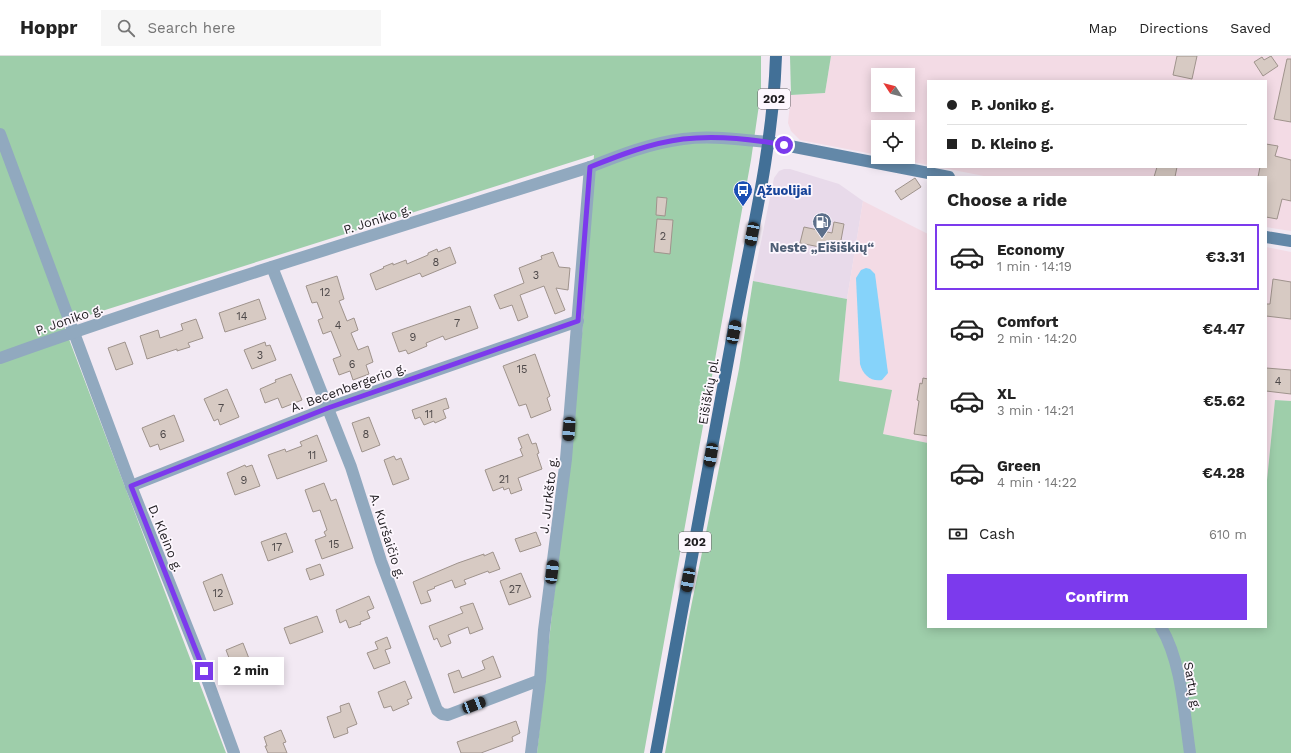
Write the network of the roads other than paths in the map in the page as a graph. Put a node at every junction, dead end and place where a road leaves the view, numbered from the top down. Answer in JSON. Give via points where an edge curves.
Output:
{"nodes":[{"id":1,"x":776,"y":56,"type":"edge"},
{"id":2,"x":0,"y":134,"type":"edge"},
{"id":3,"x":769,"y":142,"type":"junction"},
{"id":4,"x":590,"y":167,"type":"junction"},
{"id":5,"x":945,"y":176,"type":"edge"},
{"id":6,"x":1267,"y":237,"type":"edge"},
{"id":7,"x":1291,"y":241,"type":"edge"},
{"id":8,"x":272,"y":268,"type":"junction"},
{"id":9,"x":578,"y":321,"type":"junction"},
{"id":10,"x":74,"y":332,"type":"junction"},
{"id":11,"x":0,"y":358,"type":"edge"},
{"id":12,"x":328,"y":408,"type":"junction"},
{"id":13,"x":131,"y":486,"type":"junction"},
{"id":14,"x":1162,"y":628,"type":"edge"},
{"id":15,"x":540,"y":680,"type":"junction"},
{"id":16,"x":234,"y":753,"type":"edge"},
{"id":17,"x":531,"y":753,"type":"edge"},
{"id":18,"x":656,"y":753,"type":"edge"},
{"id":19,"x":1190,"y":753,"type":"edge"}],
"edges":[{"from":1,"to":3,"type":"main road","name":"Eišiškių pl.","number":"202"},
{"from":2,"to":10,"type":"street","name":"D. Kleino g."},
{"from":3,"to":4,"type":"street","name":"P. Joniko g.","via":[[718,137],[683,139],[621,154]]},
{"from":3,"to":5,"type":"main road"},
{"from":3,"to":18,"type":"main road","name":"Eišiškių pl.","number":"202"},
{"from":4,"to":8,"type":"street","name":"P. Joniko g."},
{"from":4,"to":9,"type":"street","name":"J. Jurkšto g."},
{"from":6,"to":7,"type":"main road"},
{"from":8,"to":10,"type":"street","name":"P. Joniko g."},
{"from":8,"to":12,"type":"street","name":"A. Kuršaičio g."},
{"from":9,"to":12,"type":"street","name":"A. Becenbergerio g."},
{"from":9,"to":15,"type":"street","name":"J. Jurkšto g.","via":[[566,459]]},
{"from":10,"to":11,"type":"street","name":"P. Joniko g."},
{"from":10,"to":13,"type":"street","name":"D. Kleino g."},
{"from":12,"to":13,"type":"street","name":"A. Becenbergerio g."},
{"from":12,"to":15,"type":"street","name":"A. Kuršaičio g.","via":[[351,467],[381,561],[437,710],[448,715]]},
{"from":13,"to":16,"type":"street","name":"D. Kleino g."},
{"from":14,"to":19,"type":"street","name":"Sartų g.","via":[[1168,639],[1178,673]]},
{"from":15,"to":17,"type":"street","name":"J. Jurkšto g."}]}
